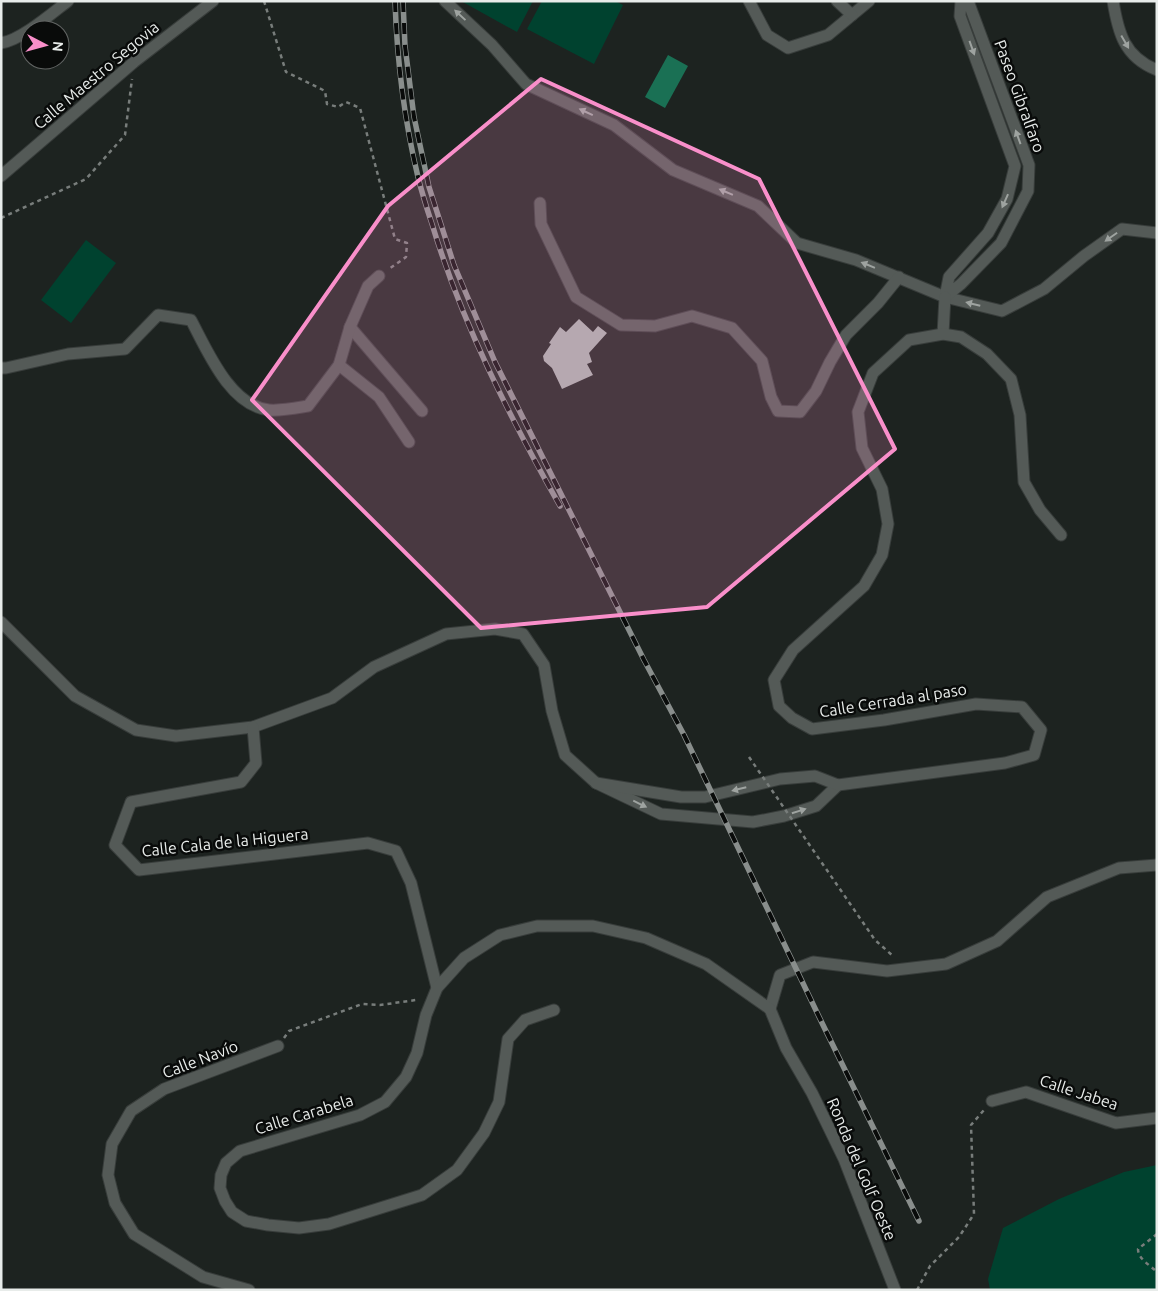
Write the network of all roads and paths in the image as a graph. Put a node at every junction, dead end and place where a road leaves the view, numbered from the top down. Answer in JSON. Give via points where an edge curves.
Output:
{"nodes":[{"id":1,"x":68,"y":1,"type":"edge"},
{"id":2,"x":213,"y":1,"type":"edge"},
{"id":3,"x":264,"y":1,"type":"edge"},
{"id":4,"x":445,"y":1,"type":"edge"},
{"id":5,"x":749,"y":1,"type":"edge"},
{"id":6,"x":836,"y":1,"type":"edge"},
{"id":7,"x":868,"y":1,"type":"edge"},
{"id":8,"x":961,"y":1,"type":"edge"},
{"id":9,"x":968,"y":1,"type":"edge"},
{"id":10,"x":1113,"y":1,"type":"edge"},
{"id":11,"x":852,"y":15,"type":"junction"},
{"id":12,"x":1,"y":43,"type":"edge"},
{"id":13,"x":134,"y":62,"type":"junction"},
{"id":14,"x":1157,"y":70,"type":"edge"},
{"id":15,"x":1,"y":176,"type":"edge"},
{"id":16,"x":540,"y":203,"type":"dead end"},
{"id":17,"x":1,"y":218,"type":"edge"},
{"id":18,"x":1157,"y":233,"type":"edge"},
{"id":19,"x":380,"y":276,"type":"joint"},
{"id":20,"x":899,"y":277,"type":"junction"},
{"id":21,"x":945,"y":297,"type":"junction"},
{"id":22,"x":350,"y":327,"type":"junction"},
{"id":23,"x":943,"y":334,"type":"junction"},
{"id":24,"x":339,"y":365,"type":"junction"},
{"id":25,"x":1,"y":368,"type":"edge"},
{"id":26,"x":422,"y":411,"type":"dead end"},
{"id":27,"x":409,"y":442,"type":"dead end"},
{"id":28,"x":1061,"y":535,"type":"dead end"},
{"id":29,"x":1,"y":622,"type":"edge"},
{"id":30,"x":253,"y":727,"type":"junction"},
{"id":31,"x":749,"y":757,"type":"dead end"},
{"id":32,"x":596,"y":783,"type":"junction"},
{"id":33,"x":838,"y":785,"type":"junction"},
{"id":34,"x":1157,"y":865,"type":"edge"},
{"id":35,"x":893,"y":956,"type":"dead end"},
{"id":36,"x":437,"y":988,"type":"junction"},
{"id":37,"x":430,"y":1005,"type":"junction"},
{"id":38,"x":770,"y":1009,"type":"junction"},
{"id":39,"x":554,"y":1010,"type":"dead end"},
{"id":40,"x":278,"y":1046,"type":"joint"},
{"id":41,"x":992,"y":1101,"type":"joint"},
{"id":42,"x":1157,"y":1118,"type":"edge"},
{"id":43,"x":1157,"y":1234,"type":"edge"},
{"id":44,"x":1157,"y":1272,"type":"edge"},
{"id":45,"x":249,"y":1290,"type":"edge"},
{"id":46,"x":895,"y":1290,"type":"edge"},
{"id":47,"x":917,"y":1290,"type":"edge"}],
"edges":[{"from":1,"to":12,"type":"street","via":[[10,42]]},
{"from":2,"to":13,"type":"street","name":"Calle Maestro Segovia"},
{"from":3,"to":19,"type":"path","via":[[286,72],[325,91],[327,104],[338,107],[346,102],[360,108],[395,239],[408,243],[406,257]]},
{"from":20,"to":4,"type":"street","one_way":true,"via":[[856,260],[796,244],[758,206],[674,170],[614,125],[526,84],[492,45]]},
{"from":5,"to":11,"type":"street","via":[[767,36],[788,48],[828,35]]},
{"from":6,"to":11,"type":"street"},
{"from":7,"to":11,"type":"street"},
{"from":8,"to":21,"type":"street","name":"Paseo Gibralfaro","one_way":true,"via":[[960,16],[1015,166],[1007,199],[988,233],[949,277]]},
{"from":21,"to":9,"type":"street","name":"Paseo Gibralfaro","one_way":true,"via":[[1000,243],[1028,191],[1028,165]]},
{"from":10,"to":14,"type":"street","one_way":true,"via":[[1118,31],[1128,49]]},
{"from":13,"to":15,"type":"street","name":"Calle Maestro Segovia"},
{"from":13,"to":17,"type":"path","via":[[125,135],[86,179]]},
{"from":16,"to":20,"type":"street","via":[[541,224],[576,296],[621,325],[654,326],[692,316],[732,328],[762,361],[778,411],[800,412],[816,391],[846,335]]},
{"from":18,"to":21,"type":"street","one_way":true,"via":[[1122,229],[1044,289],[1002,311]]},
{"from":19,"to":22,"type":"street","via":[[368,286]]},
{"from":20,"to":21,"type":"street"},
{"from":21,"to":23,"type":"street"},
{"from":22,"to":24,"type":"street"},
{"from":22,"to":26,"type":"street"},
{"from":23,"to":28,"type":"street","via":[[961,337],[987,354],[1011,379],[1020,415],[1024,482],[1040,510]]},
{"from":23,"to":33,"type":"street","name":"Calle Cerrada al paso","via":[[909,340],[872,373],[858,412],[862,448],[882,489],[888,524],[882,555],[864,586],[793,650],[774,680],[779,706],[812,729],[976,704],[1022,707],[1041,730],[1034,755],[1005,763]]},
{"from":24,"to":25,"type":"street","via":[[308,406],[268,410],[246,402],[220,374],[190,320],[158,315],[126,349],[68,354]]},
{"from":24,"to":27,"type":"street","via":[[379,397]]},
{"from":29,"to":30,"type":"street","via":[[75,696],[136,730],[176,736]]},
{"from":30,"to":32,"type":"street","via":[[332,698],[374,668],[446,634],[495,629],[523,634],[544,665],[552,711],[565,755]]},
{"from":30,"to":36,"type":"street","name":"Calle Cala de la Higuera","via":[[256,763],[241,782],[131,802],[115,844],[139,870],[368,843],[396,851],[411,884]]},
{"from":31,"to":35,"type":"path","bridge":true,"via":[[875,940]]},
{"from":33,"to":32,"type":"street","name":"Calle Cerrada al paso","one_way":true,"via":[[815,776],[780,778],[704,797],[681,797]]},
{"from":32,"to":33,"type":"street","one_way":true,"via":[[661,814],[753,822],[816,806]]},
{"from":34,"to":38,"type":"street","via":[[1119,868],[1048,897],[997,941],[946,964],[887,971],[813,962],[780,975]]},
{"from":36,"to":37,"type":"street","name":"Calle Carabela"},
{"from":36,"to":38,"type":"street","name":"Calle Carabela","via":[[464,958],[500,935],[537,926],[593,926],[646,938],[706,964]]},
{"from":37,"to":39,"type":"street","name":"Calle Carabela","via":[[417,1053],[406,1077],[385,1102],[360,1115],[240,1151],[226,1163],[220,1188],[232,1212],[246,1221],[299,1228],[329,1224],[422,1195],[457,1170],[484,1133],[499,1102],[508,1039],[524,1020]]},
{"from":37,"to":40,"type":"path","via":[[416,1000],[362,1004],[289,1031]]},
{"from":38,"to":46,"type":"street","name":"Ronda del Golf Oeste","via":[[786,1048],[844,1159]]},
{"from":40,"to":45,"type":"street","name":"Calle Navío","via":[[164,1089],[131,1111],[112,1144],[108,1175],[115,1203],[134,1234],[203,1277]]},
{"from":41,"to":42,"type":"street","name":"Calle Jabea","via":[[1026,1092],[1116,1123]]},
{"from":41,"to":47,"type":"path","via":[[971,1125],[974,1214],[960,1237],[930,1266]]},
{"from":43,"to":44,"type":"path","via":[[1138,1249],[1140,1257]]}]}
